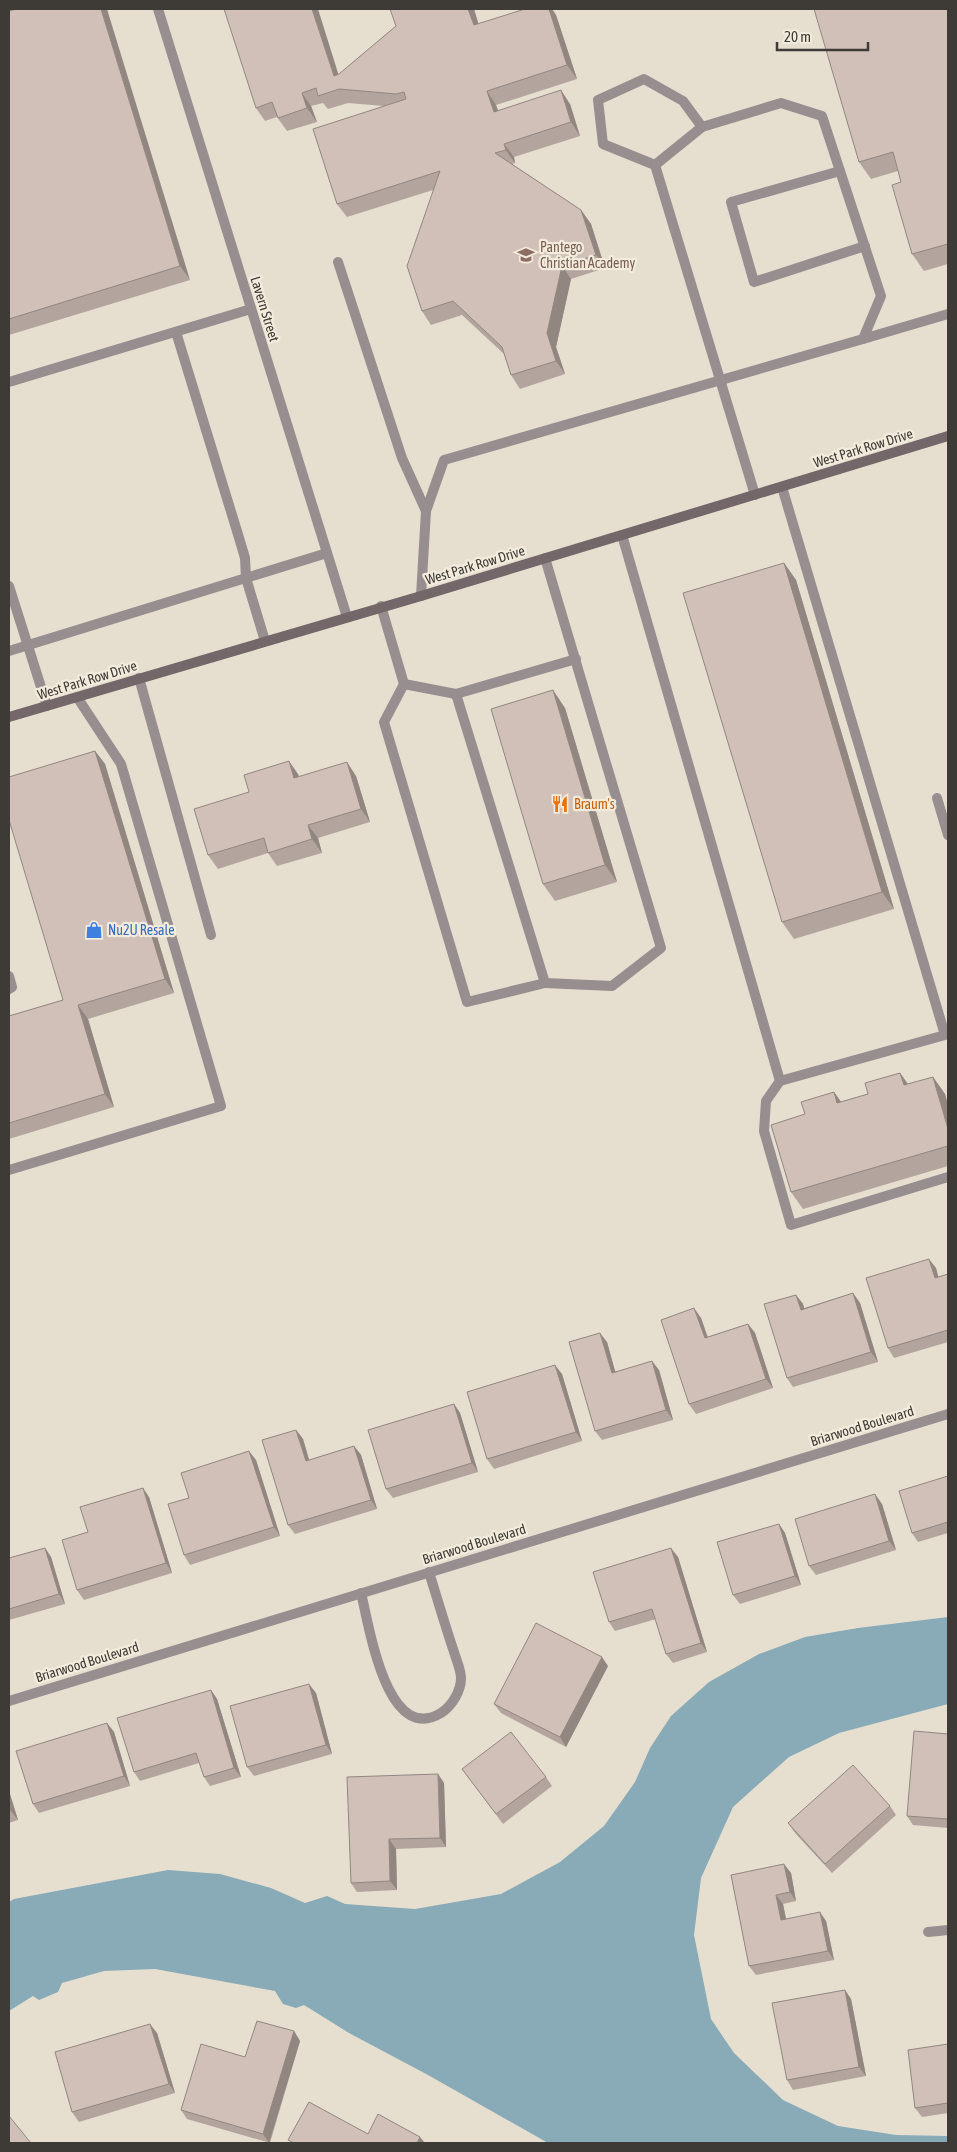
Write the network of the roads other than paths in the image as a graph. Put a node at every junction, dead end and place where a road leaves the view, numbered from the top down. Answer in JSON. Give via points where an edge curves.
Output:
{"nodes":[{"id":1,"x":158,"y":9,"type":"edge"},
{"id":2,"x":702,"y":127,"type":"junction"},
{"id":3,"x":655,"y":165,"type":"junction"},
{"id":4,"x":840,"y":171,"type":"junction"},
{"id":5,"x":865,"y":246,"type":"junction"},
{"id":6,"x":338,"y":262,"type":"dead end"},
{"id":7,"x":251,"y":309,"type":"junction"},
{"id":8,"x":948,"y":314,"type":"edge"},
{"id":9,"x":176,"y":332,"type":"junction"},
{"id":10,"x":863,"y":339,"type":"junction"},
{"id":11,"x":720,"y":380,"type":"junction"},
{"id":12,"x":9,"y":382,"type":"edge"},
{"id":13,"x":948,"y":436,"type":"edge"},
{"id":14,"x":782,"y":487,"type":"junction"},
{"id":15,"x":755,"y":495,"type":"junction"},
{"id":16,"x":426,"y":511,"type":"junction"},
{"id":17,"x":622,"y":535,"type":"junction"},
{"id":18,"x":327,"y":553,"type":"junction"},
{"id":19,"x":545,"y":558,"type":"junction"},
{"id":20,"x":246,"y":578,"type":"junction"},
{"id":21,"x":9,"y":586,"type":"edge"},
{"id":22,"x":421,"y":596,"type":"junction"},
{"id":23,"x":381,"y":606,"type":"junction"},
{"id":24,"x":347,"y":617,"type":"junction"},
{"id":25,"x":265,"y":641,"type":"junction"},
{"id":26,"x":26,"y":645,"type":"junction"},
{"id":27,"x":9,"y":651,"type":"edge"},
{"id":28,"x":576,"y":659,"type":"junction"},
{"id":29,"x":139,"y":678,"type":"junction"},
{"id":30,"x":404,"y":684,"type":"junction"},
{"id":31,"x":456,"y":694,"type":"junction"},
{"id":32,"x":77,"y":697,"type":"junction"},
{"id":33,"x":47,"y":706,"type":"junction"},
{"id":34,"x":9,"y":717,"type":"edge"},
{"id":35,"x":937,"y":798,"type":"dead end"},
{"id":36,"x":948,"y":835,"type":"edge"},
{"id":37,"x":211,"y":935,"type":"dead end"},
{"id":38,"x":9,"y":976,"type":"edge"},
{"id":39,"x":545,"y":983,"type":"junction"},
{"id":40,"x":9,"y":988,"type":"edge"},
{"id":41,"x":945,"y":1035,"type":"junction"},
{"id":42,"x":948,"y":1046,"type":"edge"},
{"id":43,"x":780,"y":1081,"type":"junction"},
{"id":44,"x":9,"y":1170,"type":"edge"},
{"id":45,"x":948,"y":1177,"type":"edge"},
{"id":46,"x":948,"y":1414,"type":"edge"},
{"id":47,"x":429,"y":1572,"type":"junction"},
{"id":48,"x":361,"y":1593,"type":"junction"},
{"id":49,"x":9,"y":1701,"type":"edge"},
{"id":50,"x":948,"y":1930,"type":"edge"},
{"id":51,"x":928,"y":1932,"type":"dead end"}],
"edges":[{"from":1,"to":7,"type":"street","name":"Lavern Street"},
{"from":2,"to":3,"type":"street"},
{"from":2,"to":3,"type":"street","via":[[683,101],[644,79],[598,100],[603,144]]},
{"from":2,"to":4,"type":"street","via":[[781,103],[797,108],[822,116]]},
{"from":3,"to":11,"type":"street"},
{"from":4,"to":5,"type":"street"},
{"from":4,"to":5,"type":"street","via":[[730,202],[754,282]]},
{"from":5,"to":10,"type":"street","via":[[881,296]]},
{"from":6,"to":16,"type":"street","via":[[402,458]]},
{"from":7,"to":9,"type":"street"},
{"from":7,"to":18,"type":"street","name":"Lavern Street"},
{"from":8,"to":10,"type":"street"},
{"from":9,"to":12,"type":"street"},
{"from":9,"to":20,"type":"street","via":[[243,550]]},
{"from":10,"to":11,"type":"street"},
{"from":11,"to":15,"type":"street"},
{"from":11,"to":16,"type":"street","via":[[444,460]]},
{"from":13,"to":14,"type":"main road","name":"West Park Row Drive"},
{"from":14,"to":15,"type":"main road","name":"West Park Row Drive"},
{"from":14,"to":41,"type":"street"},
{"from":15,"to":17,"type":"main road","name":"West Park Row Drive"},
{"from":16,"to":22,"type":"street"},
{"from":17,"to":19,"type":"main road","name":"West Park Row Drive"},
{"from":17,"to":43,"type":"street"},
{"from":18,"to":20,"type":"street"},
{"from":18,"to":24,"type":"street","name":"Lavern Street"},
{"from":19,"to":22,"type":"main road","name":"West Park Row Drive"},
{"from":19,"to":28,"type":"street"},
{"from":20,"to":25,"type":"street"},
{"from":20,"to":26,"type":"street"},
{"from":21,"to":26,"type":"street"},
{"from":22,"to":23,"type":"main road","name":"West Park Row Drive"},
{"from":23,"to":24,"type":"main road","name":"West Park Row Drive"},
{"from":23,"to":30,"type":"street"},
{"from":24,"to":25,"type":"main road","name":"West Park Row Drive"},
{"from":25,"to":29,"type":"main road","name":"West Park Row Drive"},
{"from":26,"to":27,"type":"street"},
{"from":26,"to":33,"type":"street"},
{"from":28,"to":31,"type":"street"},
{"from":28,"to":39,"type":"street","via":[[661,948],[612,986]]},
{"from":29,"to":32,"type":"main road","name":"West Park Row Drive"},
{"from":29,"to":37,"type":"street"},
{"from":30,"to":31,"type":"street"},
{"from":30,"to":39,"type":"street","via":[[384,722],[467,1002]]},
{"from":31,"to":39,"type":"street"},
{"from":32,"to":33,"type":"main road","name":"West Park Row Drive"},
{"from":32,"to":44,"type":"street","via":[[121,764],[221,1106]]},
{"from":33,"to":34,"type":"main road","name":"West Park Row Drive"},
{"from":35,"to":36,"type":"street"},
{"from":38,"to":40,"type":"street","via":[[12,988]]},
{"from":41,"to":42,"type":"street"},
{"from":41,"to":43,"type":"street"},
{"from":43,"to":45,"type":"street","via":[[766,1101],[764,1131],[791,1225]]},
{"from":46,"to":47,"type":"street","name":"Briarwood Boulevard"},
{"from":47,"to":48,"type":"street","name":"Briarwood Boulevard"},
{"from":47,"to":48,"type":"street","via":[[461,1678],[452,1703],[436,1716],[415,1717],[397,1706],[385,1684]]},
{"from":48,"to":49,"type":"street","name":"Briarwood Boulevard"},
{"from":50,"to":51,"type":"street"}]}
